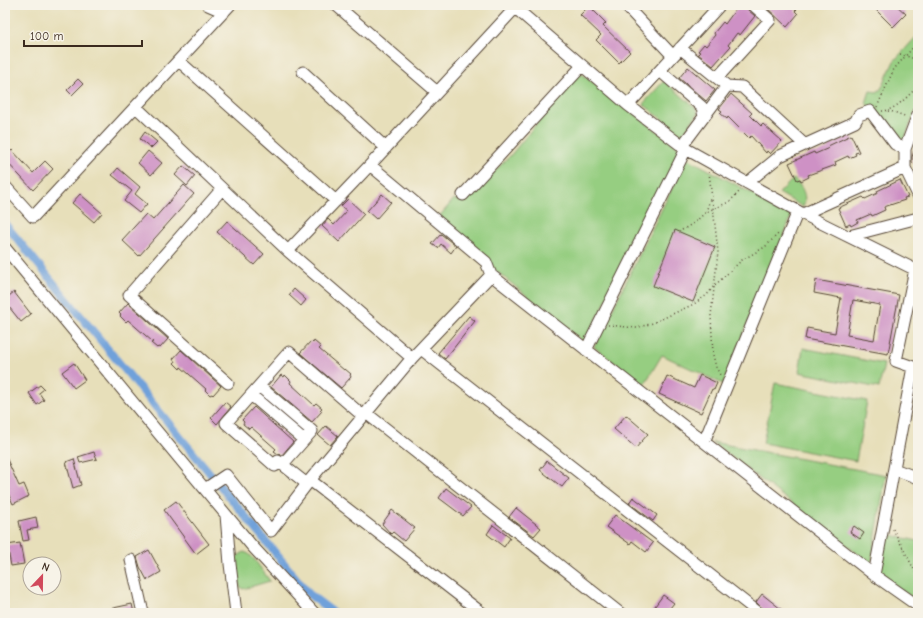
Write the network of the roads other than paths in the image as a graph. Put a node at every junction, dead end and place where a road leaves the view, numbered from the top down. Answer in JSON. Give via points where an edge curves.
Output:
{"nodes":[{"id":1,"x":208,"y":5,"type":"edge"},
{"id":2,"x":336,"y":5,"type":"edge"},
{"id":3,"x":625,"y":5,"type":"edge"},
{"id":4,"x":720,"y":5,"type":"edge"},
{"id":5,"x":753,"y":5,"type":"edge"},
{"id":6,"x":514,"y":6,"type":"edge"},
{"id":7,"x":227,"y":9,"type":"edge"},
{"id":8,"x":677,"y":52,"type":"junction"},
{"id":9,"x":179,"y":61,"type":"junction"},
{"id":10,"x":582,"y":66,"type":"junction"},
{"id":11,"x":660,"y":71,"type":"junction"},
{"id":12,"x":303,"y":72,"type":"dead end"},
{"id":13,"x":717,"y":78,"type":"junction"},
{"id":14,"x":727,"y":86,"type":"junction"},
{"id":15,"x":437,"y":92,"type":"junction"},
{"id":16,"x":628,"y":105,"type":"junction"},
{"id":17,"x":136,"y":106,"type":"junction"},
{"id":18,"x":704,"y":116,"type":"junction"},
{"id":19,"x":916,"y":119,"type":"edge"},
{"id":20,"x":805,"y":145,"type":"junction"},
{"id":21,"x":684,"y":147,"type":"junction"},
{"id":22,"x":386,"y":148,"type":"junction"},
{"id":23,"x":905,"y":149,"type":"junction"},
{"id":24,"x":370,"y":165,"type":"junction"},
{"id":25,"x":905,"y":168,"type":"junction"},
{"id":26,"x":747,"y":183,"type":"junction"},
{"id":27,"x":5,"y":186,"type":"edge"},
{"id":28,"x":222,"y":189,"type":"junction"},
{"id":29,"x":464,"y":195,"type":"dead end"},
{"id":30,"x":918,"y":195,"type":"edge"},
{"id":31,"x":336,"y":201,"type":"junction"},
{"id":32,"x":801,"y":212,"type":"junction"},
{"id":33,"x":918,"y":218,"type":"edge"},
{"id":34,"x":849,"y":236,"type":"junction"},
{"id":35,"x":5,"y":248,"type":"edge"},
{"id":36,"x":288,"y":251,"type":"junction"},
{"id":37,"x":916,"y":270,"type":"edge"},
{"id":38,"x":491,"y":275,"type":"junction"},
{"id":39,"x":421,"y":349,"type":"junction"},
{"id":40,"x":586,"y":350,"type":"junction"},
{"id":41,"x":412,"y":358,"type":"junction"},
{"id":42,"x":229,"y":379,"type":"dead end"},
{"id":43,"x":259,"y":386,"type":"junction"},
{"id":44,"x":251,"y":395,"type":"junction"},
{"id":45,"x":364,"y":414,"type":"junction"},
{"id":46,"x":304,"y":440,"type":"junction"},
{"id":47,"x":704,"y":442,"type":"junction"},
{"id":48,"x":282,"y":465,"type":"junction"},
{"id":49,"x":894,"y":469,"type":"junction"},
{"id":50,"x":918,"y":478,"type":"edge"},
{"id":51,"x":309,"y":482,"type":"junction"},
{"id":52,"x":205,"y":489,"type":"junction"},
{"id":53,"x":226,"y":515,"type":"junction"},
{"id":54,"x":131,"y":560,"type":"dead end"},
{"id":55,"x":874,"y":575,"type":"junction"},
{"id":56,"x":918,"y":606,"type":"edge"},
{"id":57,"x":144,"y":613,"type":"edge"},
{"id":58,"x":236,"y":613,"type":"edge"},
{"id":59,"x":314,"y":613,"type":"edge"},
{"id":60,"x":482,"y":613,"type":"edge"},
{"id":61,"x":620,"y":613,"type":"edge"},
{"id":62,"x":759,"y":613,"type":"edge"}],
"edges":[{"from":1,"to":7,"type":"street"},
{"from":2,"to":15,"type":"street"},
{"from":3,"to":8,"type":"street"},
{"from":4,"to":8,"type":"street"},
{"from":5,"to":13,"type":"street","via":[[770,20]]},
{"from":6,"to":10,"type":"street"},
{"from":6,"to":15,"type":"street"},
{"from":7,"to":9,"type":"street"},
{"from":8,"to":11,"type":"street"},
{"from":8,"to":13,"type":"street"},
{"from":9,"to":17,"type":"street"},
{"from":9,"to":31,"type":"street"},
{"from":10,"to":16,"type":"street"},
{"from":10,"to":29,"type":"street"},
{"from":11,"to":16,"type":"street"},
{"from":11,"to":18,"type":"street","via":[[702,107]]},
{"from":12,"to":22,"type":"street"},
{"from":13,"to":14,"type":"street"},
{"from":14,"to":18,"type":"street"},
{"from":14,"to":20,"type":"street","via":[[742,87]]},
{"from":15,"to":22,"type":"street"},
{"from":16,"to":21,"type":"street"},
{"from":17,"to":27,"type":"street","via":[[33,217]]},
{"from":17,"to":28,"type":"street"},
{"from":18,"to":21,"type":"street"},
{"from":19,"to":23,"type":"street"},
{"from":20,"to":23,"type":"street","via":[[855,122],[859,115],[870,111],[895,144]]},
{"from":20,"to":26,"type":"street","via":[[780,156]]},
{"from":21,"to":26,"type":"street"},
{"from":21,"to":40,"type":"street"},
{"from":22,"to":24,"type":"street"},
{"from":23,"to":25,"type":"street"},
{"from":24,"to":31,"type":"street"},
{"from":24,"to":38,"type":"street","via":[[486,262]]},
{"from":25,"to":30,"type":"street"},
{"from":25,"to":32,"type":"street"},
{"from":26,"to":32,"type":"street"},
{"from":28,"to":36,"type":"street"},
{"from":28,"to":42,"type":"street","via":[[129,295]]},
{"from":31,"to":36,"type":"street"},
{"from":32,"to":34,"type":"street"},
{"from":32,"to":47,"type":"street","via":[[793,225]]},
{"from":33,"to":34,"type":"street"},
{"from":34,"to":37,"type":"street"},
{"from":35,"to":52,"type":"street"},
{"from":36,"to":41,"type":"street"},
{"from":37,"to":49,"type":"street","via":[[896,361],[913,367]]},
{"from":38,"to":39,"type":"street"},
{"from":38,"to":40,"type":"street"},
{"from":39,"to":41,"type":"street"},
{"from":39,"to":62,"type":"street"},
{"from":40,"to":47,"type":"street"},
{"from":41,"to":45,"type":"street"},
{"from":43,"to":44,"type":"street"},
{"from":43,"to":45,"type":"street","via":[[289,352]]},
{"from":43,"to":46,"type":"street","via":[[312,431]]},
{"from":44,"to":46,"type":"street"},
{"from":44,"to":48,"type":"street","via":[[226,423],[275,466],[278,461]]},
{"from":45,"to":51,"type":"street"},
{"from":45,"to":61,"type":"street"},
{"from":46,"to":48,"type":"street"},
{"from":47,"to":55,"type":"street"},
{"from":48,"to":51,"type":"street"},
{"from":49,"to":50,"type":"street"},
{"from":49,"to":55,"type":"street"},
{"from":51,"to":52,"type":"street","via":[[271,531],[226,475]]},
{"from":51,"to":60,"type":"street"},
{"from":52,"to":53,"type":"street"},
{"from":53,"to":58,"type":"street"},
{"from":53,"to":59,"type":"street"},
{"from":54,"to":57,"type":"street"},
{"from":55,"to":56,"type":"street"}]}
